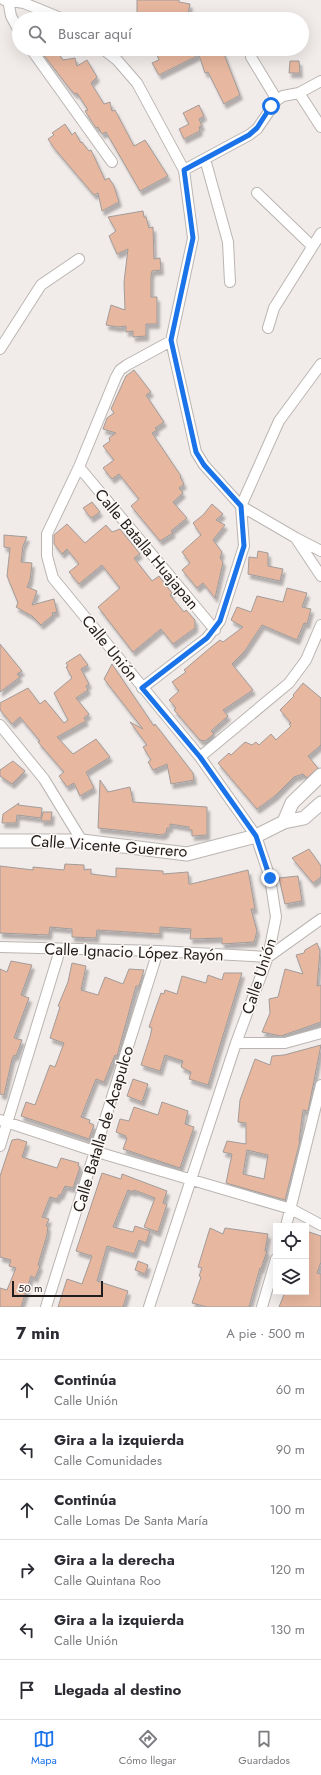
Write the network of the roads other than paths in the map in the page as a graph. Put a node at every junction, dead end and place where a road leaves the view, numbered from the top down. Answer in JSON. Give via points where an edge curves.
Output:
{"nodes":[{"id":1,"x":7,"y":0,"type":"edge"},
{"id":2,"x":46,"y":12,"type":"edge"},
{"id":3,"x":12,"y":18,"type":"edge"},
{"id":4,"x":36,"y":56,"type":"edge"},
{"id":5,"x":113,"y":56,"type":"edge"},
{"id":6,"x":251,"y":57,"type":"dead end"},
{"id":7,"x":321,"y":81,"type":"edge"},
{"id":8,"x":299,"y":93,"type":"junction"},
{"id":9,"x":277,"y":100,"type":"junction"},
{"id":10,"x":321,"y":127,"type":"edge"},
{"id":11,"x":205,"y":159,"type":"junction"},
{"id":12,"x":112,"y":162,"type":"dead end"},
{"id":13,"x":184,"y":170,"type":"junction"},
{"id":14,"x":257,"y":193,"type":"dead end"},
{"id":15,"x":321,"y":233,"type":"edge"},
{"id":16,"x":312,"y":246,"type":"junction"},
{"id":17,"x":79,"y":259,"type":"dead end"},
{"id":18,"x":230,"y":282,"type":"dead end"},
{"id":19,"x":268,"y":328,"type":"dead end"},
{"id":20,"x":171,"y":340,"type":"junction"},
{"id":21,"x":0,"y":349,"type":"edge"},
{"id":22,"x":321,"y":364,"type":"edge"},
{"id":23,"x":79,"y":468,"type":"junction"},
{"id":24,"x":241,"y":506,"type":"junction"},
{"id":25,"x":296,"y":538,"type":"junction"},
{"id":26,"x":321,"y":551,"type":"edge"},
{"id":27,"x":321,"y":576,"type":"edge"},
{"id":28,"x":321,"y":625,"type":"edge"},
{"id":29,"x":215,"y":630,"type":"junction"},
{"id":30,"x":142,"y":688,"type":"junction"},
{"id":31,"x":0,"y":725,"type":"edge"},
{"id":32,"x":200,"y":757,"type":"junction"},
{"id":33,"x":321,"y":775,"type":"edge"},
{"id":34,"x":321,"y":803,"type":"edge"},
{"id":35,"x":284,"y":822,"type":"junction"},
{"id":36,"x":256,"y":836,"type":"junction"},
{"id":37,"x":0,"y":841,"type":"edge"},
{"id":38,"x":82,"y":842,"type":"junction"},
{"id":39,"x":321,"y":919,"type":"edge"},
{"id":40,"x":0,"y":946,"type":"edge"},
{"id":41,"x":60,"y":950,"type":"junction"},
{"id":42,"x":158,"y":951,"type":"junction"},
{"id":43,"x":268,"y":958,"type":"junction"},
{"id":44,"x":321,"y":1033,"type":"edge"},
{"id":45,"x":236,"y":1043,"type":"junction"},
{"id":46,"x":321,"y":1085,"type":"edge"},
{"id":47,"x":4,"y":1122,"type":"edge"},
{"id":48,"x":0,"y":1146,"type":"edge"},
{"id":49,"x":96,"y":1152,"type":"junction"},
{"id":50,"x":191,"y":1179,"type":"junction"},
{"id":51,"x":291,"y":1209,"type":"junction"},
{"id":52,"x":287,"y":1223,"type":"edge"},
{"id":53,"x":321,"y":1224,"type":"edge"},
{"id":54,"x":273,"y":1269,"type":"edge"},
{"id":55,"x":46,"y":1307,"type":"edge"},
{"id":56,"x":149,"y":1307,"type":"edge"},
{"id":57,"x":262,"y":1307,"type":"edge"}],
"edges":[{"from":1,"to":2,"type":"street","via":[[24,3]]},
{"from":1,"to":3,"type":"street"},
{"from":4,"to":12,"type":"street"},
{"from":5,"to":13,"type":"street","via":[[137,83]]},
{"from":6,"to":9,"type":"street"},
{"from":7,"to":8,"type":"street"},
{"from":8,"to":9,"type":"street"},
{"from":8,"to":10,"type":"street"},
{"from":9,"to":11,"type":"street","via":[[257,128],[240,141]]},
{"from":11,"to":13,"type":"street"},
{"from":11,"to":18,"type":"street","via":[[228,242]]},
{"from":13,"to":20,"type":"street","via":[[193,238]]},
{"from":14,"to":16,"type":"street"},
{"from":15,"to":16,"type":"street"},
{"from":16,"to":19,"type":"street","via":[[274,308]]},
{"from":17,"to":21,"type":"street","via":[[41,285]]},
{"from":20,"to":23,"type":"street","name":"Calle Unión","via":[[120,370]]},
{"from":20,"to":24,"type":"street","via":[[196,452],[208,470]]},
{"from":22,"to":24,"type":"street","via":[[279,421]]},
{"from":23,"to":29,"type":"street","name":"Calle Batalla Huajapan"},
{"from":23,"to":30,"type":"street","name":"Calle Unión","via":[[47,534],[47,556],[53,578]]},
{"from":24,"to":25,"type":"street"},
{"from":24,"to":29,"type":"street","via":[[244,546]]},
{"from":25,"to":26,"type":"street"},
{"from":25,"to":27,"type":"street"},
{"from":28,"to":32,"type":"street","via":[[306,660],[289,683]]},
{"from":29,"to":30,"type":"street"},
{"from":30,"to":32,"type":"street","name":"Calle Unión"},
{"from":31,"to":38,"type":"street","via":[[44,779]]},
{"from":32,"to":36,"type":"street","name":"Calle Unión"},
{"from":33,"to":35,"type":"street","via":[[292,803]]},
{"from":34,"to":35,"type":"street","name":"Calle Vicente Guerrero","via":[[304,818]]},
{"from":35,"to":36,"type":"street","name":"Calle Vicente Guerrero"},
{"from":36,"to":38,"type":"street","name":"Calle Vicente Guerrero","via":[[187,854]]},
{"from":36,"to":43,"type":"street","name":"Calle Unión","via":[[270,878],[276,917]]},
{"from":37,"to":38,"type":"street","name":"Calle Vicente Guerrero"},
{"from":39,"to":43,"type":"street"},
{"from":40,"to":41,"type":"street","name":"Calle Ignacio López Rayón"},
{"from":41,"to":42,"type":"street","name":"Calle Ignacio López Rayón"},
{"from":41,"to":47,"type":"street"},
{"from":42,"to":43,"type":"street","name":"Calle Ignacio López Rayón"},
{"from":42,"to":49,"type":"street","name":"Calle Batalla de Acapulco"},
{"from":43,"to":45,"type":"street","name":"Calle Unión"},
{"from":44,"to":45,"type":"street","via":[[285,1044]]},
{"from":45,"to":50,"type":"street","name":"Calle Unión"},
{"from":46,"to":51,"type":"street"},
{"from":47,"to":48,"type":"street"},
{"from":47,"to":49,"type":"street"},
{"from":49,"to":50,"type":"street"},
{"from":49,"to":55,"type":"street","name":"Calle Batalla de Acapulco"},
{"from":50,"to":51,"type":"street"},
{"from":50,"to":56,"type":"street","name":"Calle Unión"},
{"from":51,"to":52,"type":"street"},
{"from":51,"to":53,"type":"street"},
{"from":54,"to":57,"type":"street"}]}
